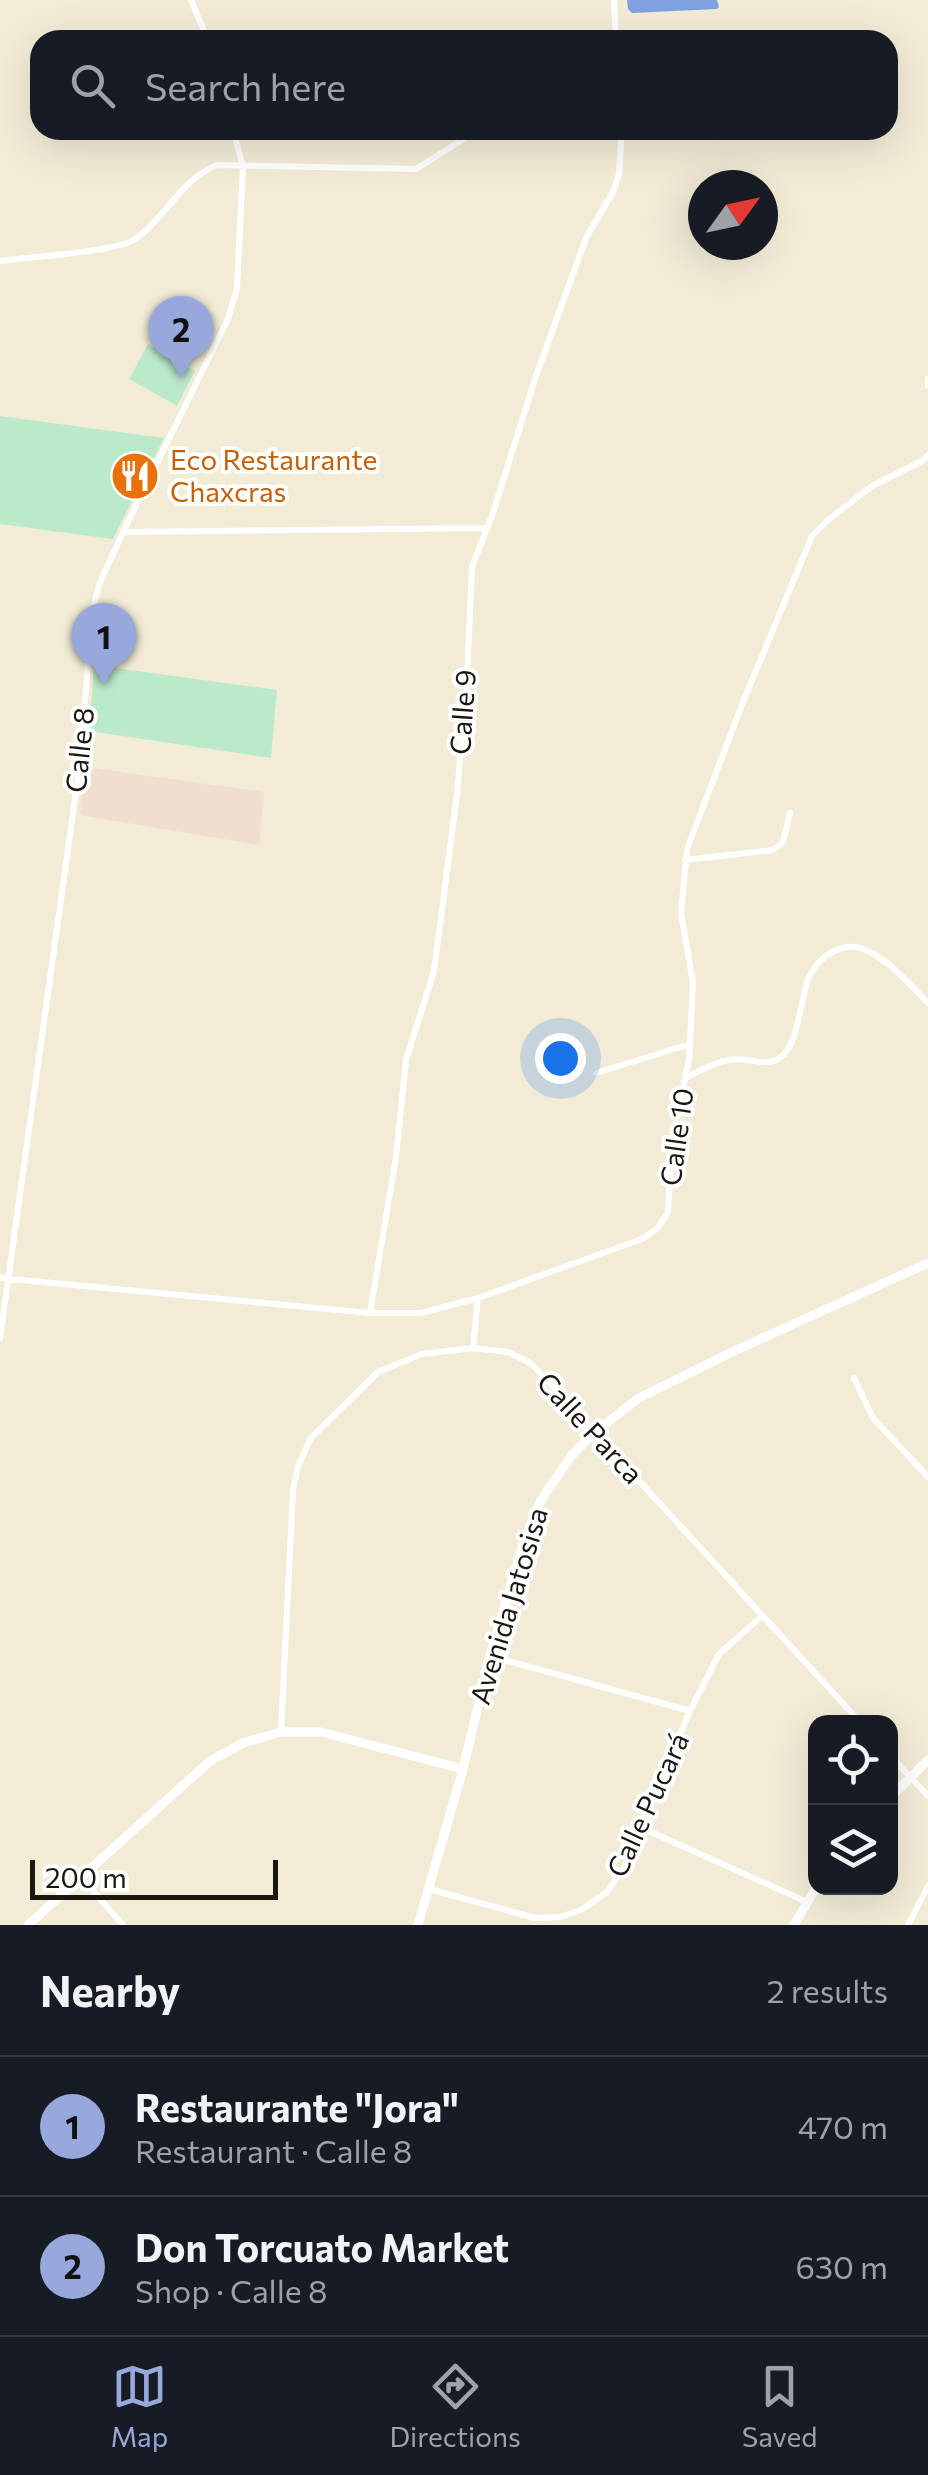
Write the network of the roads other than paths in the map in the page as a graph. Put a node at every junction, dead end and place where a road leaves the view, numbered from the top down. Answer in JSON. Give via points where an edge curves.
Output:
{"nodes":[{"id":1,"x":191,"y":0,"type":"edge"},
{"id":2,"x":614,"y":0,"type":"edge"},
{"id":3,"x":204,"y":30,"type":"edge"},
{"id":4,"x":615,"y":30,"type":"edge"},
{"id":5,"x":236,"y":140,"type":"edge"},
{"id":6,"x":462,"y":140,"type":"edge"},
{"id":7,"x":621,"y":140,"type":"edge"},
{"id":8,"x":243,"y":166,"type":"junction"},
{"id":9,"x":0,"y":261,"type":"edge"},
{"id":10,"x":927,"y":458,"type":"edge"},
{"id":11,"x":487,"y":528,"type":"junction"},
{"id":12,"x":123,"y":532,"type":"junction"},
{"id":13,"x":790,"y":813,"type":"dead end"},
{"id":14,"x":685,"y":860,"type":"junction"},
{"id":15,"x":928,"y":1003,"type":"edge"},
{"id":16,"x":690,"y":1044,"type":"junction"},
{"id":17,"x":596,"y":1073,"type":"dead end"},
{"id":18,"x":685,"y":1079,"type":"junction"},
{"id":19,"x":928,"y":1263,"type":"edge"},
{"id":20,"x":4,"y":1279,"type":"edge"},
{"id":21,"x":478,"y":1298,"type":"junction"},
{"id":22,"x":370,"y":1313,"type":"junction"},
{"id":23,"x":0,"y":1338,"type":"edge"},
{"id":24,"x":473,"y":1348,"type":"junction"},
{"id":25,"x":854,"y":1378,"type":"dead end"},
{"id":26,"x":594,"y":1432,"type":"junction"},
{"id":27,"x":928,"y":1477,"type":"edge"},
{"id":28,"x":762,"y":1616,"type":"junction"},
{"id":29,"x":490,"y":1656,"type":"junction"},
{"id":30,"x":690,"y":1711,"type":"junction"},
{"id":31,"x":854,"y":1715,"type":"edge"},
{"id":32,"x":281,"y":1732,"type":"junction"},
{"id":33,"x":928,"y":1760,"type":"edge"},
{"id":34,"x":898,"y":1763,"type":"edge"},
{"id":35,"x":462,"y":1768,"type":"junction"},
{"id":36,"x":911,"y":1777,"type":"junction"},
{"id":37,"x":898,"y":1790,"type":"edge"},
{"id":38,"x":928,"y":1796,"type":"edge"},
{"id":39,"x":642,"y":1828,"type":"junction"},
{"id":40,"x":81,"y":1876,"type":"junction"},
{"id":41,"x":928,"y":1886,"type":"edge"},
{"id":42,"x":428,"y":1889,"type":"junction"},
{"id":43,"x":812,"y":1895,"type":"edge"},
{"id":44,"x":808,"y":1902,"type":"junction"},
{"id":45,"x":28,"y":1925,"type":"edge"},
{"id":46,"x":123,"y":1925,"type":"edge"},
{"id":47,"x":418,"y":1925,"type":"edge"},
{"id":48,"x":794,"y":1925,"type":"edge"},
{"id":49,"x":908,"y":1925,"type":"edge"}],
"edges":[{"from":1,"to":3,"type":"street"},
{"from":2,"to":4,"type":"street"},
{"from":5,"to":8,"type":"street","name":"Calle 8"},
{"from":6,"to":8,"type":"street","via":[[416,169]]},
{"from":7,"to":11,"type":"street","name":"Calle 9","via":[[619,174],[586,238]]},
{"from":8,"to":9,"type":"street","via":[[206,169],[124,245]]},
{"from":8,"to":12,"type":"street","name":"Calle 8","via":[[234,304]]},
{"from":10,"to":14,"type":"street","name":"Calle 10","via":[[872,486],[812,536]]},
{"from":11,"to":12,"type":"street"},
{"from":11,"to":22,"type":"street","name":"Calle 9","via":[[472,567],[467,679],[434,971],[406,1060]]},
{"from":12,"to":20,"type":"street","name":"Calle 8","via":[[93,608],[79,770]]},
{"from":13,"to":14,"type":"street","via":[[783,842],[773,850]]},
{"from":14,"to":16,"type":"street","name":"Calle 10","via":[[681,913],[692,983]]},
{"from":15,"to":18,"type":"street","via":[[870,952],[832,951],[809,978],[783,1056],[724,1060]]},
{"from":16,"to":17,"type":"street"},
{"from":16,"to":18,"type":"street","name":"Calle 10"},
{"from":18,"to":21,"type":"street","name":"Calle 10","via":[[672,1140],[668,1212],[658,1228]]},
{"from":19,"to":26,"type":"street","name":"Avenida Jatosisa","via":[[638,1398]]},
{"from":20,"to":22,"type":"street","name":"Calle 10"},
{"from":20,"to":23,"type":"street","name":"Calle 8"},
{"from":21,"to":22,"type":"street","name":"Calle 10","via":[[421,1313]]},
{"from":21,"to":24,"type":"street"},
{"from":24,"to":26,"type":"street","name":"Calle Parca","via":[[526,1360]]},
{"from":24,"to":32,"type":"street","name":"Calle Parca","via":[[422,1354],[378,1372],[311,1438],[292,1490]]},
{"from":25,"to":27,"type":"street","via":[[874,1418]]},
{"from":26,"to":28,"type":"street","name":"Calle Parca"},
{"from":26,"to":29,"type":"street","name":"Avenida Jatosisa","via":[[541,1500]]},
{"from":28,"to":30,"type":"street","name":"Calle Pucará","via":[[719,1654]]},
{"from":28,"to":31,"type":"street","name":"Calle Parca"},
{"from":29,"to":30,"type":"street"},
{"from":29,"to":35,"type":"street","name":"Avenida Jatosisa"},
{"from":30,"to":39,"type":"street","name":"Calle Pucará"},
{"from":32,"to":35,"type":"street","via":[[321,1732]]},
{"from":32,"to":40,"type":"street","via":[[210,1761]]},
{"from":33,"to":36,"type":"street"},
{"from":34,"to":36,"type":"street"},
{"from":35,"to":42,"type":"street","name":"Avenida Jatosisa"},
{"from":36,"to":37,"type":"street"},
{"from":36,"to":38,"type":"street"},
{"from":39,"to":42,"type":"street","name":"Calle Pucará","via":[[606,1894],[560,1917],[535,1918]]},
{"from":39,"to":44,"type":"street"},
{"from":40,"to":45,"type":"street"},
{"from":40,"to":46,"type":"street"},
{"from":41,"to":49,"type":"street"},
{"from":42,"to":47,"type":"street","name":"Avenida Jatosisa"},
{"from":43,"to":44,"type":"street"},
{"from":44,"to":48,"type":"street"}]}
